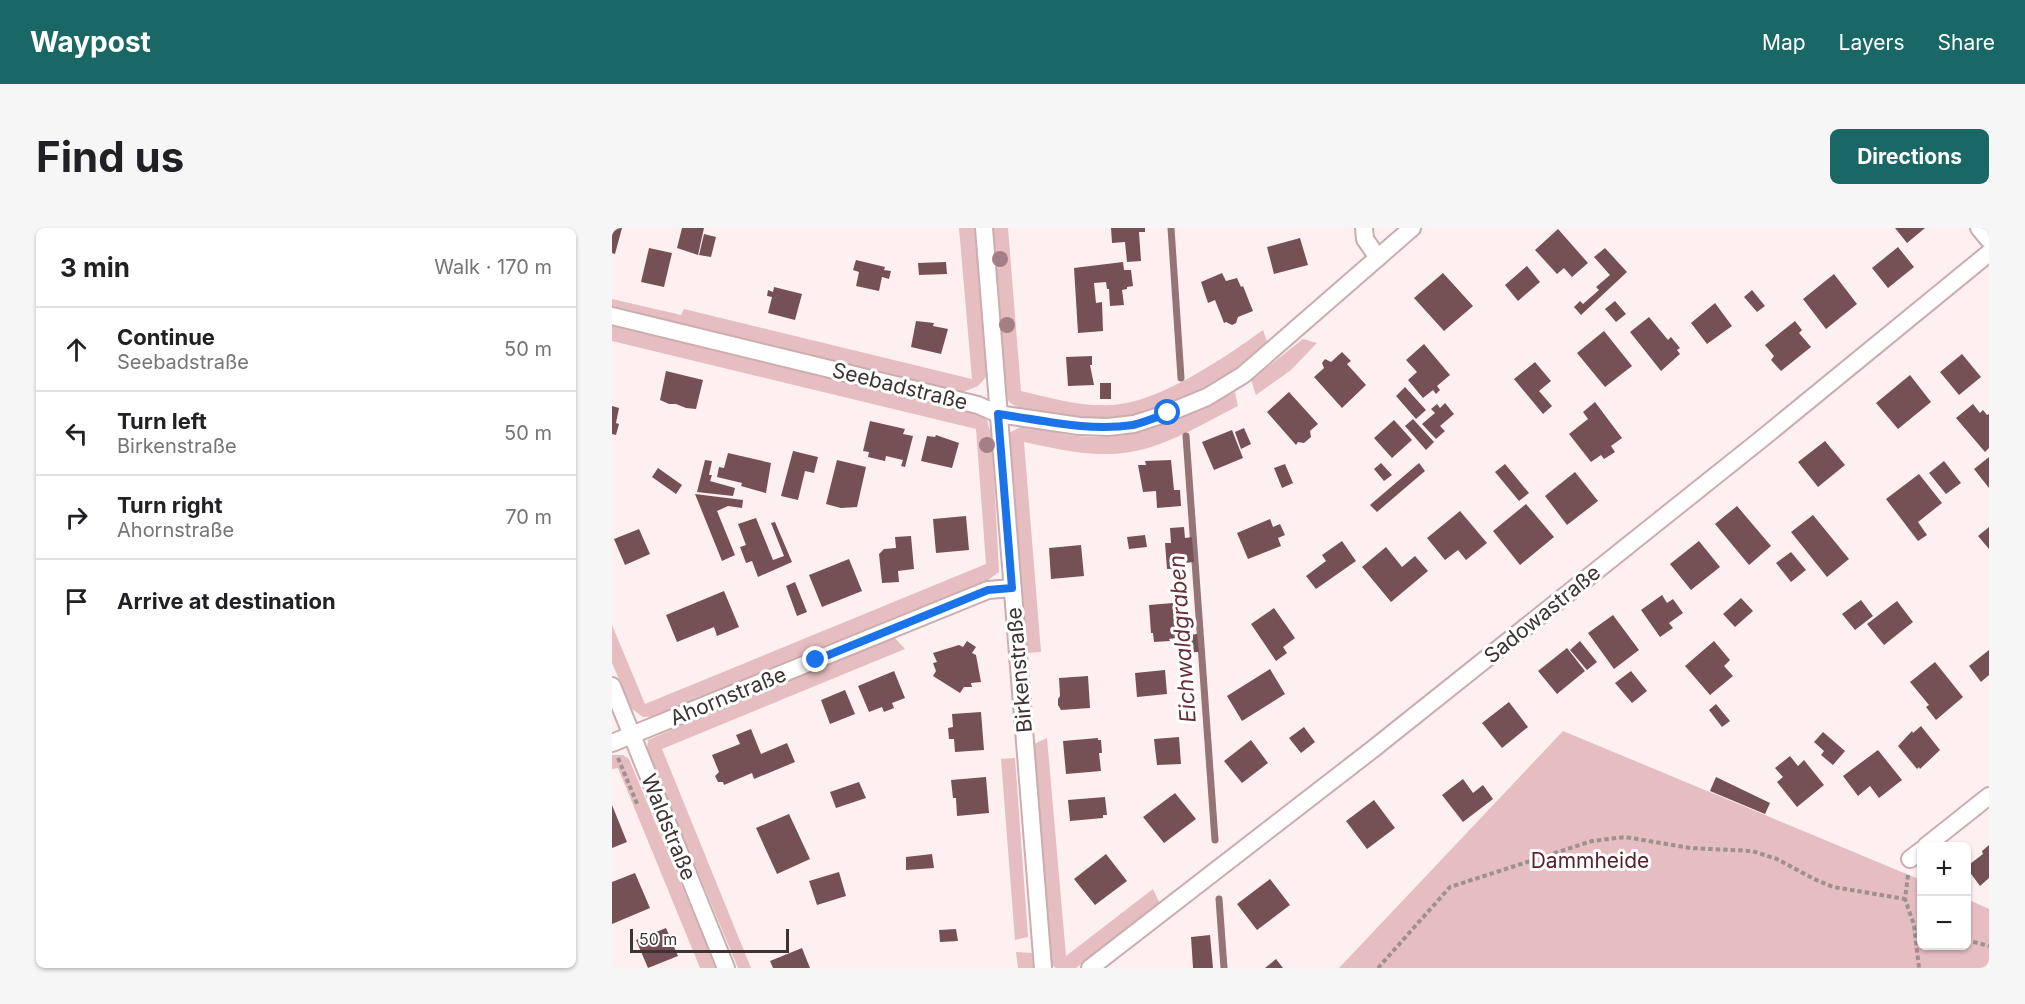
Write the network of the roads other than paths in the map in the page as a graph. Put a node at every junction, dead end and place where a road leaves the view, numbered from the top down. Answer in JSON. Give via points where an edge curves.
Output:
{"nodes":[{"id":1,"x":984,"y":228,"type":"edge"},
{"id":2,"x":1364,"y":228,"type":"edge"},
{"id":3,"x":1412,"y":228,"type":"edge"},
{"id":4,"x":1979,"y":228,"type":"edge"},
{"id":5,"x":1989,"y":240,"type":"edge"},
{"id":6,"x":1989,"y":253,"type":"edge"},
{"id":7,"x":1378,"y":258,"type":"junction"},
{"id":8,"x":612,"y":316,"type":"edge"},
{"id":9,"x":998,"y":414,"type":"junction"},
{"id":10,"x":1012,"y":588,"type":"junction"},
{"id":11,"x":612,"y":686,"type":"edge"},
{"id":12,"x":632,"y":735,"type":"junction"},
{"id":13,"x":612,"y":743,"type":"edge"},
{"id":14,"x":1989,"y":796,"type":"edge"},
{"id":15,"x":1931,"y":842,"type":"edge"},
{"id":16,"x":726,"y":968,"type":"edge"},
{"id":17,"x":1042,"y":968,"type":"edge"},
{"id":18,"x":1090,"y":968,"type":"edge"}],
"edges":[{"from":1,"to":9,"type":"street","name":"Birkenstraße"},
{"from":2,"to":7,"type":"street","via":[[1365,239]]},
{"from":3,"to":7,"type":"street","name":"Seebadstraße"},
{"from":4,"to":5,"type":"street"},
{"from":6,"to":18,"type":"street","name":"Sadowastraße","via":[[1373,749]]},
{"from":7,"to":9,"type":"street","name":"Seebadstraße","via":[[1243,375],[1207,397],[1134,424],[1108,427]]},
{"from":8,"to":9,"type":"street","name":"Seebadstraße","via":[[978,405]]},
{"from":9,"to":10,"type":"street","name":"Birkenstraße"},
{"from":10,"to":12,"type":"street","name":"Ahornstraße","via":[[988,590]]},
{"from":10,"to":17,"type":"street","name":"Birkenstraße"},
{"from":11,"to":12,"type":"street","name":"Waldstraße"},
{"from":12,"to":13,"type":"street","name":"Ahornstraße"},
{"from":12,"to":16,"type":"street","name":"Waldstraße"},
{"from":14,"to":15,"type":"street"}]}
